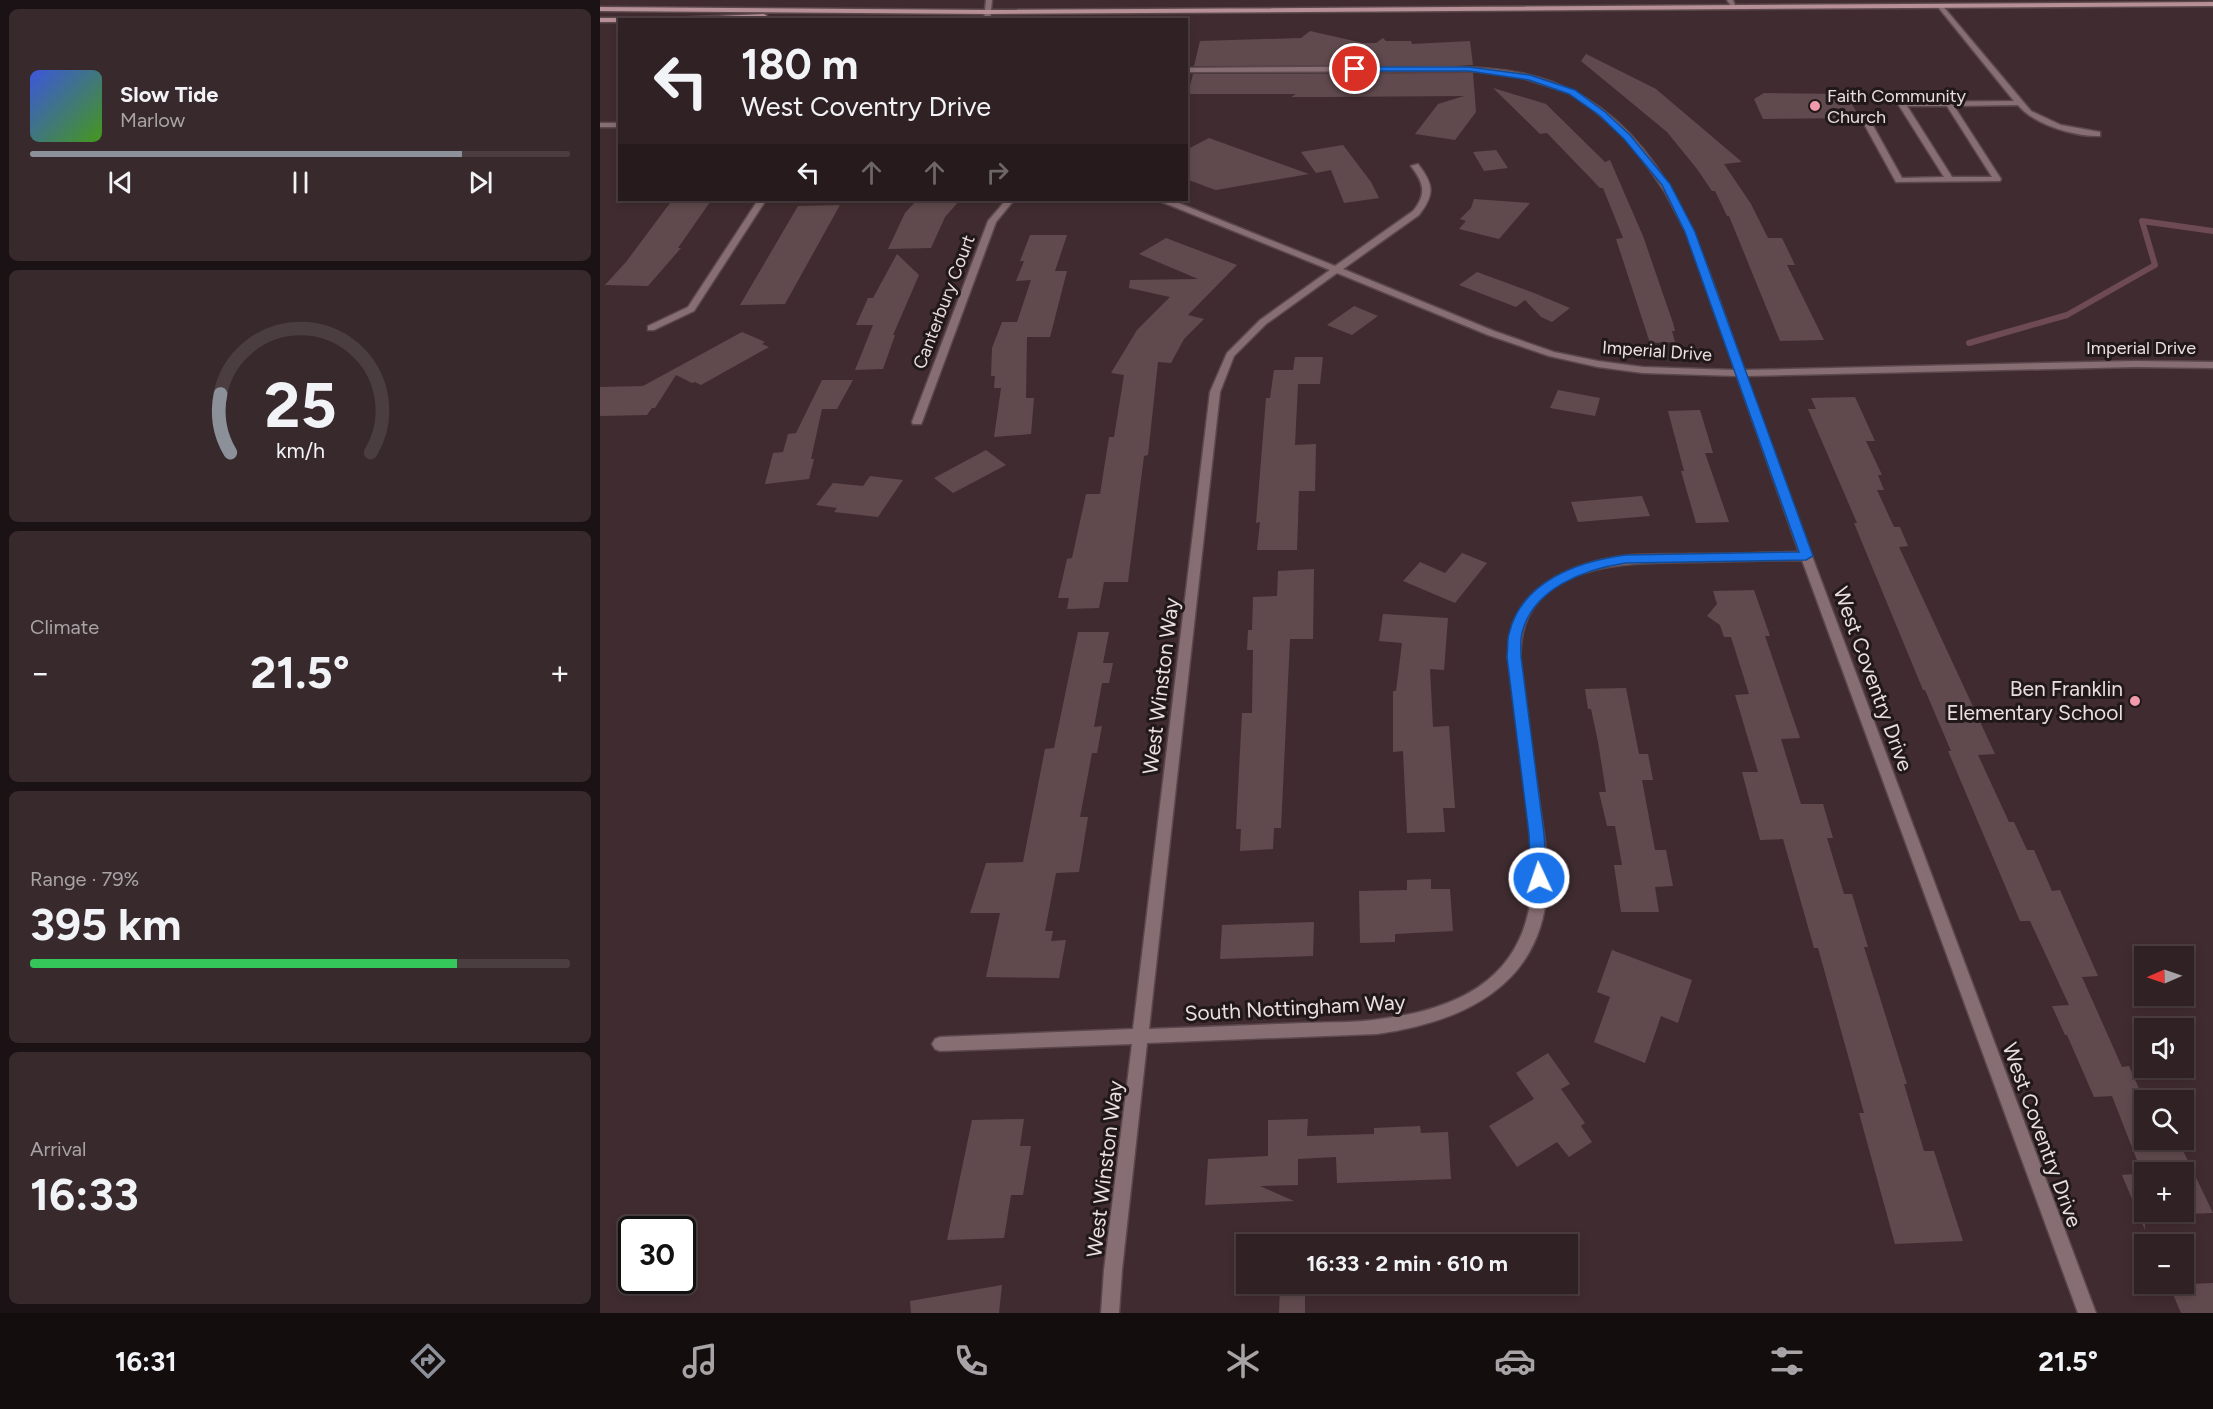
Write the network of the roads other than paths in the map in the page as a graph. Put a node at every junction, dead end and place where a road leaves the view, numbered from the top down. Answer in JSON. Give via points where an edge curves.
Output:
{"nodes":[{"id":1,"x":989,"y":0,"type":"edge"},
{"id":2,"x":1732,"y":4,"type":"edge"},
{"id":3,"x":2213,"y":4,"type":"edge"},
{"id":4,"x":1941,"y":6,"type":"junction"},
{"id":5,"x":600,"y":9,"type":"edge"},
{"id":6,"x":822,"y":12,"type":"junction"},
{"id":7,"x":987,"y":16,"type":"edge"},
{"id":8,"x":740,"y":18,"type":"edge"},
{"id":9,"x":600,"y":20,"type":"edge"},
{"id":10,"x":618,"y":20,"type":"edge"},
{"id":11,"x":1188,"y":70,"type":"edge"},
{"id":12,"x":2019,"y":103,"type":"junction"},
{"id":13,"x":1949,"y":104,"type":"junction"},
{"id":14,"x":1867,"y":122,"type":"dead end"},
{"id":15,"x":600,"y":125,"type":"edge"},
{"id":16,"x":618,"y":125,"type":"edge"},
{"id":17,"x":2097,"y":134,"type":"dead end"},
{"id":18,"x":1415,"y":166,"type":"dead end"},
{"id":19,"x":1949,"y":179,"type":"junction"},
{"id":20,"x":761,"y":201,"type":"edge"},
{"id":21,"x":1009,"y":201,"type":"edge"},
{"id":22,"x":1167,"y":201,"type":"edge"},
{"id":23,"x":1336,"y":269,"type":"junction"},
{"id":24,"x":651,"y":328,"type":"dead end"},
{"id":25,"x":2213,"y":365,"type":"edge"},
{"id":26,"x":1741,"y":373,"type":"junction"},
{"id":27,"x":917,"y":422,"type":"dead end"},
{"id":28,"x":1806,"y":556,"type":"junction"},
{"id":29,"x":1140,"y":1037,"type":"junction"},
{"id":30,"x":940,"y":1044,"type":"dead end"},
{"id":31,"x":1110,"y":1313,"type":"edge"},
{"id":32,"x":2087,"y":1313,"type":"edge"}],
"edges":[{"from":1,"to":7,"type":"street"},
{"from":2,"to":4,"type":"main road"},
{"from":2,"to":7,"type":"main road"},
{"from":3,"to":4,"type":"main road"},
{"from":4,"to":12,"type":"street"},
{"from":5,"to":6,"type":"main road"},
{"from":6,"to":7,"type":"main road"},
{"from":6,"to":8,"type":"main road"},
{"from":9,"to":10,"type":"main road"},
{"from":11,"to":26,"type":"street","name":"West Coventry Drive","via":[[1469,69],[1516,74],[1572,92],[1627,137],[1666,184],[1690,232]]},
{"from":12,"to":13,"type":"street"},
{"from":12,"to":17,"type":"street","via":[[2040,120]]},
{"from":13,"to":19,"type":"street","via":[[1902,104]]},
{"from":13,"to":19,"type":"street","via":[[1997,179]]},
{"from":14,"to":19,"type":"street","via":[[1899,180]]},
{"from":15,"to":16,"type":"street"},
{"from":18,"to":23,"type":"street","name":"West Winston Way","via":[[1425,177],[1428,188],[1423,204],[1416,213]]},
{"from":20,"to":24,"type":"street","via":[[691,309]]},
{"from":21,"to":27,"type":"street","name":"Canterbury Court","via":[[992,221]]},
{"from":22,"to":23,"type":"street","name":"Imperial Drive"},
{"from":23,"to":26,"type":"street","name":"Imperial Drive","via":[[1552,354],[1643,370]]},
{"from":23,"to":29,"type":"street","name":"West Winston Way","via":[[1263,322],[1230,355],[1215,392]]},
{"from":25,"to":26,"type":"street","name":"Imperial Drive"},
{"from":26,"to":28,"type":"street","name":"West Coventry Drive"},
{"from":28,"to":29,"type":"street","name":"South Nottingham Way","via":[[1604,562],[1551,584],[1528,606],[1515,633],[1514,657],[1537,834],[1539,899],[1535,921],[1518,959],[1488,991],[1448,1013],[1401,1025]]},
{"from":28,"to":32,"type":"street","name":"West Coventry Drive"},
{"from":29,"to":30,"type":"street","name":"South Nottingham Way"},
{"from":29,"to":31,"type":"street","name":"West Winston Way"}]}
